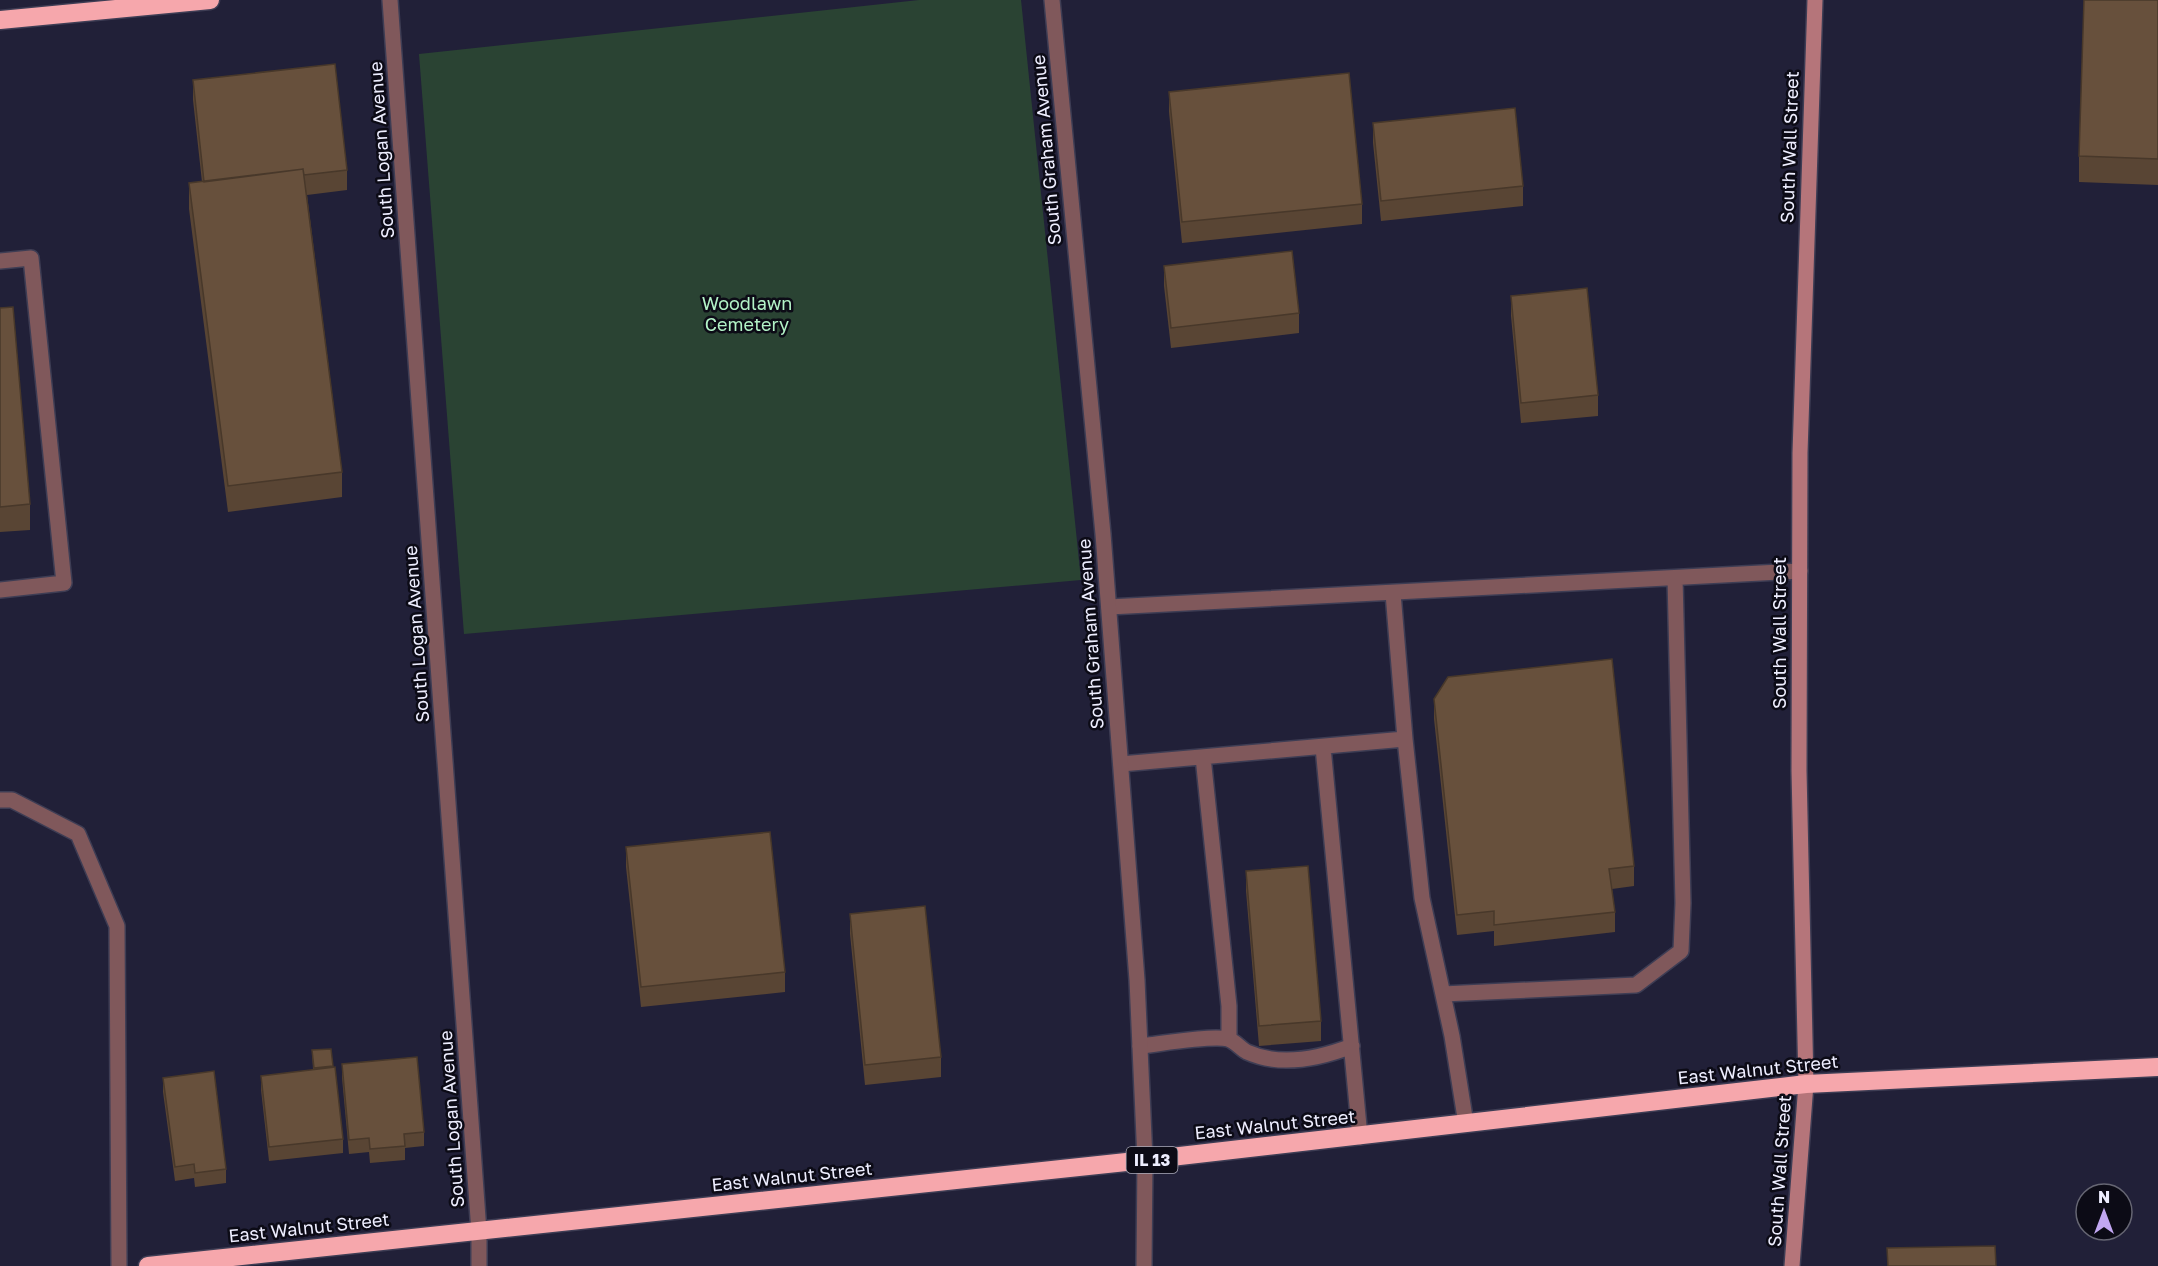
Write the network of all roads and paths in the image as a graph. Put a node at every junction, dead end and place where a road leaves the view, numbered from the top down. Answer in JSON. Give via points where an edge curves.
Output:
{"nodes":[{"id":1,"x":210,"y":0,"type":"edge"},
{"id":2,"x":390,"y":0,"type":"edge"},
{"id":3,"x":1052,"y":0,"type":"edge"},
{"id":4,"x":1815,"y":0,"type":"edge"},
{"id":5,"x":0,"y":20,"type":"edge"},
{"id":6,"x":0,"y":261,"type":"edge"},
{"id":7,"x":1800,"y":571,"type":"junction"},
{"id":8,"x":1675,"y":578,"type":"junction"},
{"id":9,"x":0,"y":590,"type":"edge"},
{"id":10,"x":1393,"y":593,"type":"junction"},
{"id":11,"x":1108,"y":607,"type":"junction"},
{"id":12,"x":1405,"y":739,"type":"junction"},
{"id":13,"x":1323,"y":747,"type":"junction"},
{"id":14,"x":1203,"y":757,"type":"junction"},
{"id":15,"x":1121,"y":764,"type":"junction"},
{"id":16,"x":0,"y":800,"type":"edge"},
{"id":17,"x":1443,"y":994,"type":"junction"},
{"id":18,"x":1229,"y":1039,"type":"junction"},
{"id":19,"x":1140,"y":1046,"type":"junction"},
{"id":20,"x":1352,"y":1046,"type":"junction"},
{"id":21,"x":2158,"y":1067,"type":"edge"},
{"id":22,"x":1806,"y":1084,"type":"junction"},
{"id":23,"x":1466,"y":1124,"type":"junction"},
{"id":24,"x":1360,"y":1137,"type":"junction"},
{"id":25,"x":1145,"y":1160,"type":"junction"},
{"id":26,"x":479,"y":1232,"type":"junction"},
{"id":27,"x":278,"y":1259,"type":"edge"},
{"id":28,"x":119,"y":1266,"type":"edge"},
{"id":29,"x":148,"y":1266,"type":"edge"},
{"id":30,"x":479,"y":1266,"type":"edge"},
{"id":31,"x":1144,"y":1266,"type":"edge"},
{"id":32,"x":1792,"y":1266,"type":"edge"}],
"edges":[{"from":1,"to":5,"type":"highway"},
{"from":2,"to":26,"type":"street","name":"South Logan Avenue"},
{"from":3,"to":11,"type":"street","name":"South Graham Avenue"},
{"from":4,"to":7,"type":"main road","name":"South Wall Street"},
{"from":6,"to":9,"type":"street","via":[[31,258],[64,583]]},
{"from":7,"to":8,"type":"street"},
{"from":7,"to":22,"type":"main road","name":"South Wall Street","via":[[1799,771]]},
{"from":8,"to":10,"type":"street"},
{"from":8,"to":17,"type":"street","via":[[1681,951],[1636,985]]},
{"from":10,"to":11,"type":"street"},
{"from":10,"to":12,"type":"street"},
{"from":11,"to":15,"type":"street","name":"South Graham Avenue"},
{"from":12,"to":13,"type":"street"},
{"from":12,"to":17,"type":"street","via":[[1422,898]]},
{"from":13,"to":14,"type":"street"},
{"from":13,"to":20,"type":"street"},
{"from":14,"to":15,"type":"street"},
{"from":14,"to":18,"type":"street","via":[[1229,1006]]},
{"from":15,"to":19,"type":"street","name":"South Graham Avenue"},
{"from":16,"to":28,"type":"street","via":[[12,800],[78,834],[117,926]]},
{"from":17,"to":23,"type":"street"},
{"from":18,"to":19,"type":"street"},
{"from":18,"to":20,"type":"street","via":[[1247,1052],[1271,1058],[1304,1059]]},
{"from":19,"to":25,"type":"street","name":"South Graham Avenue"},
{"from":20,"to":24,"type":"street"},
{"from":21,"to":22,"type":"highway","name":"East Walnut Street","number":"IL 13"},
{"from":22,"to":23,"type":"highway","name":"East Walnut Street","number":"IL 13"},
{"from":22,"to":32,"type":"main road","name":"South Wall Street"},
{"from":23,"to":24,"type":"highway","name":"East Walnut Street","number":"IL 13"},
{"from":24,"to":25,"type":"highway","name":"East Walnut Street","number":"IL 13"},
{"from":25,"to":26,"type":"highway","name":"East Walnut Street","number":"IL 13"},
{"from":25,"to":31,"type":"street","name":"South Graham Avenue"},
{"from":26,"to":27,"type":"highway","name":"East Walnut Street","number":"IL 13"},
{"from":26,"to":30,"type":"street","name":"South Logan Avenue"},
{"from":27,"to":29,"type":"highway","name":"East Walnut Street","number":"IL 13"}]}
